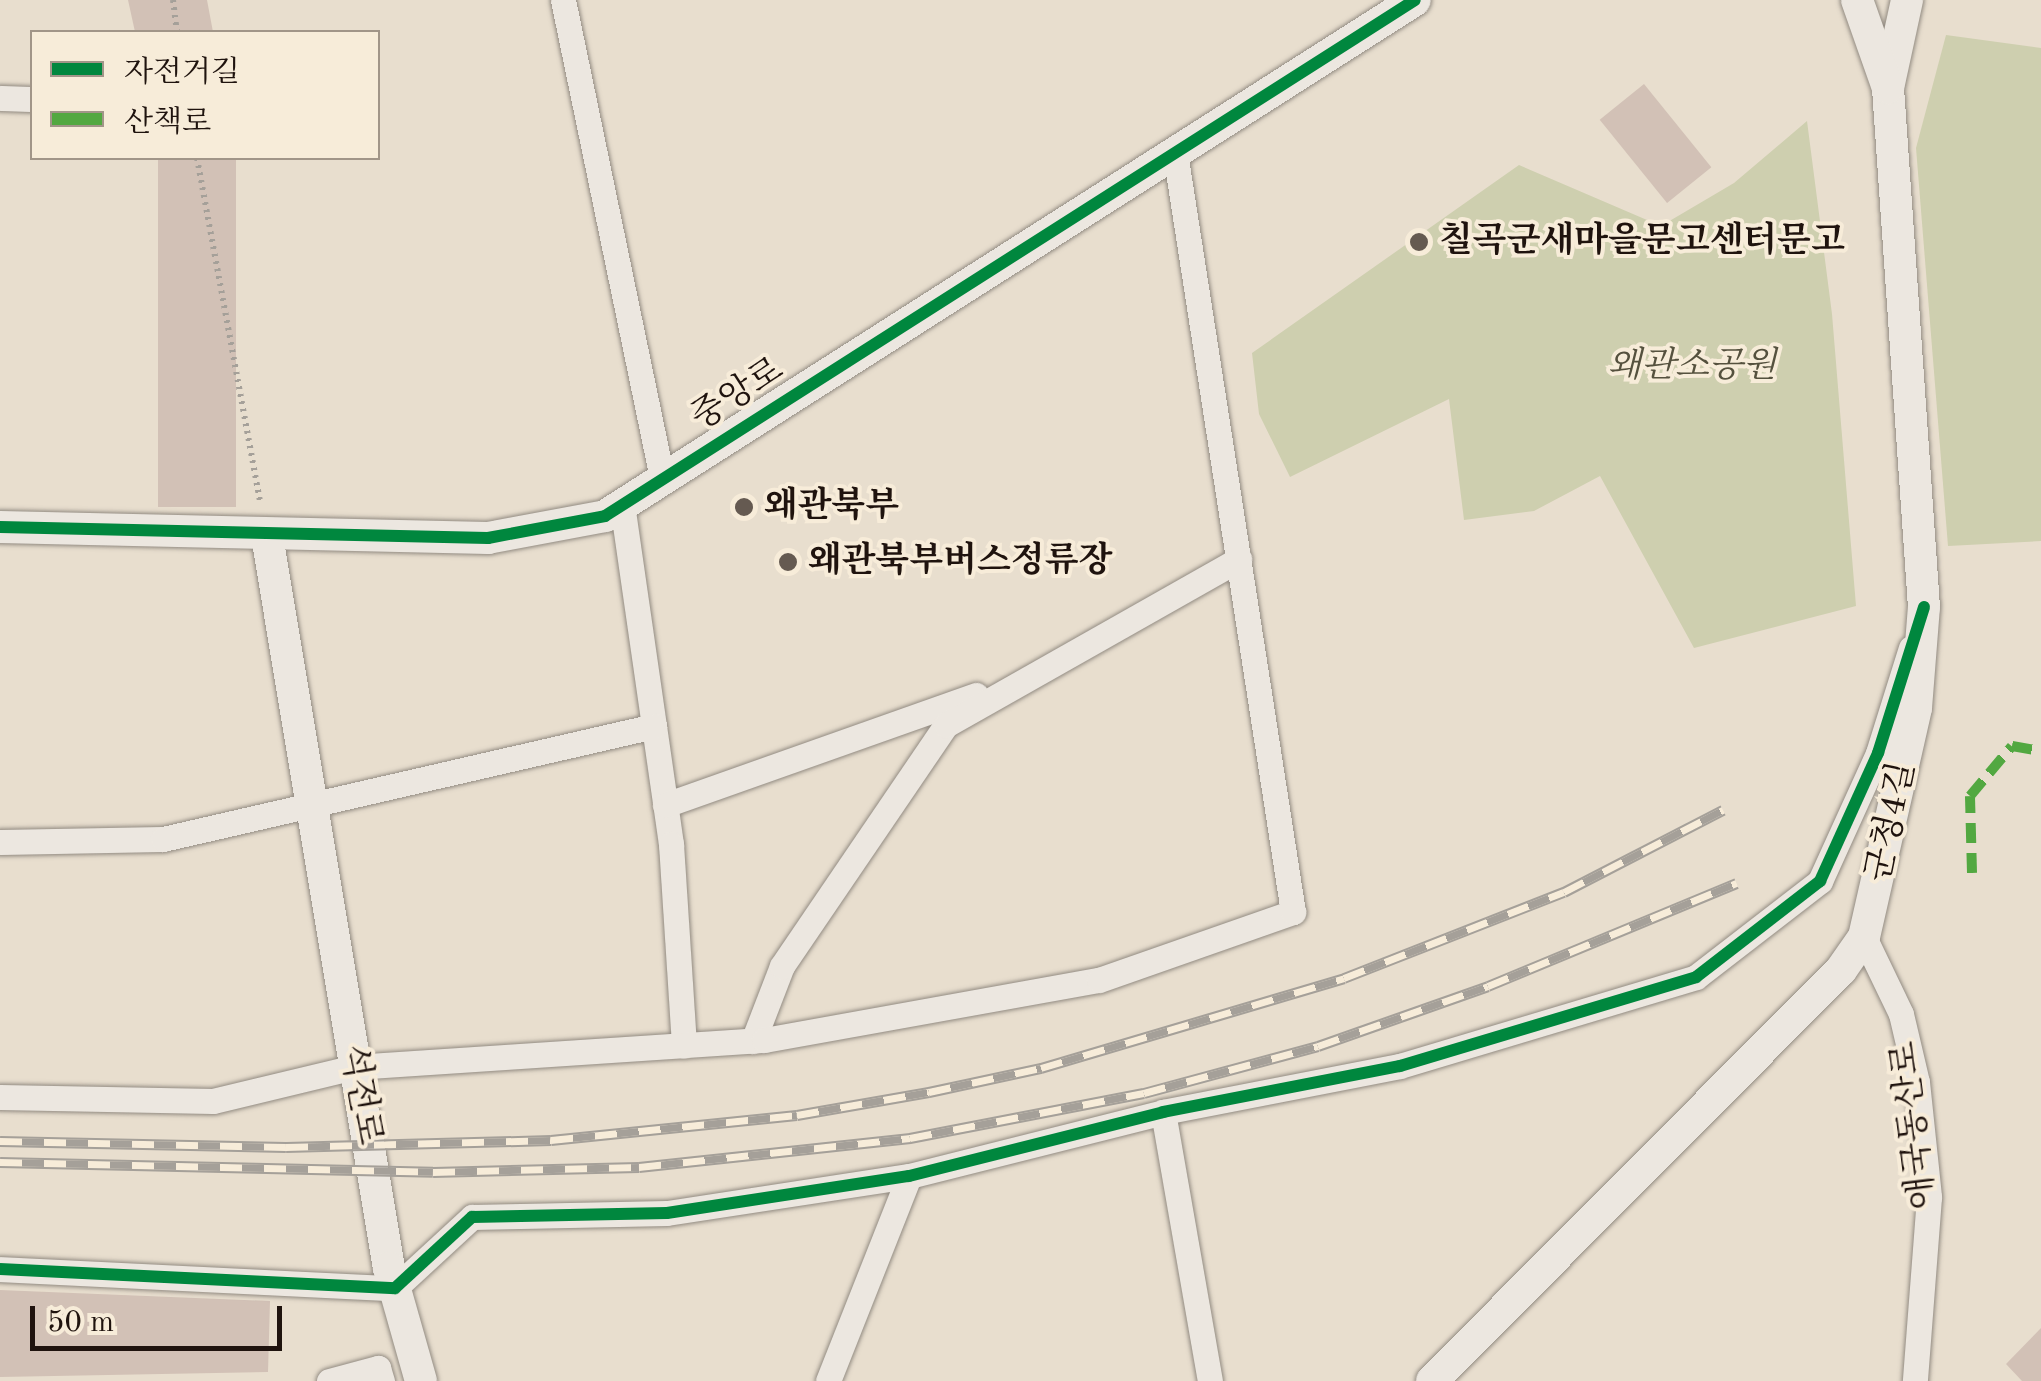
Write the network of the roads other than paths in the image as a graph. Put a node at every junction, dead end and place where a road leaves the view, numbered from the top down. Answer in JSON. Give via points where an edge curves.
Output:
{"nodes":[{"id":1,"x":564,"y":0,"type":"edge"},
{"id":2,"x":1415,"y":0,"type":"edge"},
{"id":3,"x":1857,"y":0,"type":"edge"},
{"id":4,"x":1907,"y":0,"type":"edge"},
{"id":5,"x":1888,"y":88,"type":"junction"},
{"id":6,"x":0,"y":98,"type":"edge"},
{"id":7,"x":30,"y":99,"type":"edge"},
{"id":8,"x":1175,"y":152,"type":"junction"},
{"id":9,"x":662,"y":479,"type":"junction"},
{"id":10,"x":622,"y":504,"type":"junction"},
{"id":11,"x":0,"y":527,"type":"edge"},
{"id":12,"x":267,"y":536,"type":"junction"},
{"id":13,"x":1239,"y":559,"type":"junction"},
{"id":14,"x":1924,"y":606,"type":"junction"},
{"id":15,"x":1036,"y":674,"type":"junction"},
{"id":16,"x":654,"y":726,"type":"junction"},
{"id":17,"x":665,"y":805,"type":"junction"},
{"id":18,"x":312,"y":807,"type":"junction"},
{"id":19,"x":0,"y":842,"type":"edge"},
{"id":20,"x":1864,"y":938,"type":"junction"},
{"id":21,"x":753,"y":1041,"type":"junction"},
{"id":22,"x":684,"y":1046,"type":"junction"},
{"id":23,"x":356,"y":1067,"type":"junction"},
{"id":24,"x":0,"y":1097,"type":"edge"},
{"id":25,"x":1164,"y":1112,"type":"junction"},
{"id":26,"x":909,"y":1176,"type":"junction"},
{"id":27,"x":0,"y":1269,"type":"edge"},
{"id":28,"x":394,"y":1288,"type":"junction"},
{"id":29,"x":329,"y":1381,"type":"edge"},
{"id":30,"x":382,"y":1381,"type":"edge"},
{"id":31,"x":421,"y":1381,"type":"edge"},
{"id":32,"x":828,"y":1381,"type":"edge"},
{"id":33,"x":1210,"y":1381,"type":"edge"},
{"id":34,"x":1432,"y":1381,"type":"edge"},
{"id":35,"x":1915,"y":1381,"type":"edge"}],
"edges":[{"from":1,"to":9,"type":"street"},
{"from":2,"to":8,"type":"street","name":"중앙로"},
{"from":3,"to":5,"type":"street","name":"군청4길"},
{"from":4,"to":5,"type":"street","name":"군청4길"},
{"from":5,"to":14,"type":"street","name":"군청4길"},
{"from":6,"to":7,"type":"street"},
{"from":8,"to":9,"type":"street","name":"중앙로"},
{"from":8,"to":13,"type":"street"},
{"from":9,"to":10,"type":"street","name":"중앙로"},
{"from":10,"to":12,"type":"street","name":"중앙로","via":[[605,516],[488,538]]},
{"from":10,"to":16,"type":"street"},
{"from":11,"to":12,"type":"street","name":"중앙로"},
{"from":12,"to":18,"type":"street","name":"석전로"},
{"from":13,"to":15,"type":"street"},
{"from":13,"to":21,"type":"street","via":[[1293,912],[1099,980]]},
{"from":14,"to":20,"type":"street","name":"군청4길","via":[[1916,708]]},
{"from":14,"to":25,"type":"street","via":[[1878,753],[1820,880],[1696,978],[1400,1066]]},
{"from":15,"to":17,"type":"street"},
{"from":15,"to":21,"type":"street","via":[[946,725],[782,966]]},
{"from":16,"to":17,"type":"street"},
{"from":16,"to":18,"type":"street"},
{"from":17,"to":22,"type":"street"},
{"from":18,"to":19,"type":"street","via":[[164,840]]},
{"from":18,"to":23,"type":"street","name":"석전로"},
{"from":20,"to":34,"type":"street","name":"군청4길","via":[[1841,970]]},
{"from":20,"to":35,"type":"street","name":"애국동산로","via":[[1901,1014],[1917,1082],[1930,1197]]},
{"from":21,"to":22,"type":"street"},
{"from":22,"to":23,"type":"street"},
{"from":23,"to":24,"type":"street","via":[[213,1101]]},
{"from":23,"to":28,"type":"street","name":"석전로"},
{"from":25,"to":26,"type":"street"},
{"from":25,"to":33,"type":"street"},
{"from":26,"to":28,"type":"street","via":[[667,1213],[472,1217]]},
{"from":26,"to":32,"type":"street"},
{"from":27,"to":28,"type":"street"},
{"from":28,"to":31,"type":"street","name":"석전로"},
{"from":29,"to":30,"type":"street","via":[[378,1368]]}]}
